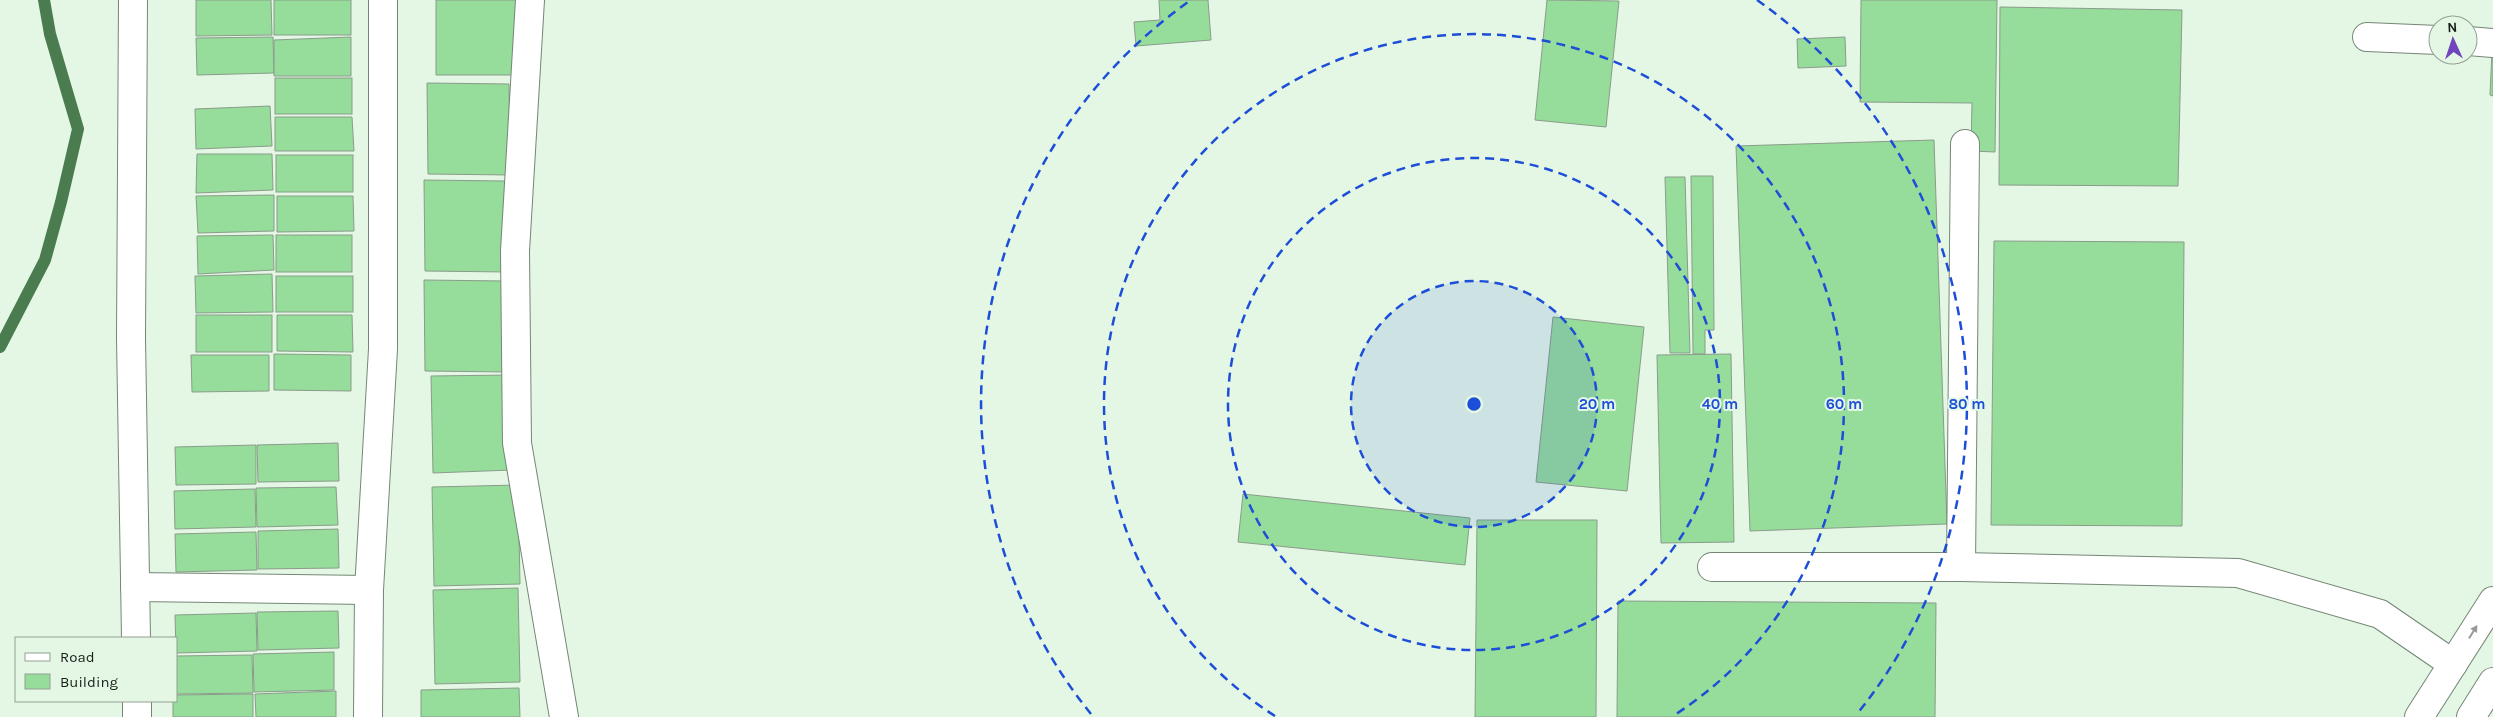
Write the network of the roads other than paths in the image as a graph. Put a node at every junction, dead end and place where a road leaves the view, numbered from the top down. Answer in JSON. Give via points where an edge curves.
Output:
{"nodes":[{"id":1,"x":133,"y":0,"type":"edge"},
{"id":2,"x":382,"y":0,"type":"edge"},
{"id":3,"x":530,"y":0,"type":"edge"},
{"id":4,"x":2367,"y":37,"type":"dead end"},
{"id":5,"x":2428,"y":40,"type":"edge"},
{"id":6,"x":2478,"y":41,"type":"edge"},
{"id":7,"x":2493,"y":42,"type":"edge"},
{"id":8,"x":1965,"y":144,"type":"dead end"},
{"id":9,"x":1961,"y":566,"type":"junction"},
{"id":10,"x":1712,"y":567,"type":"dead end"},
{"id":11,"x":135,"y":587,"type":"junction"},
{"id":12,"x":369,"y":590,"type":"junction"},
{"id":13,"x":2493,"y":601,"type":"edge"},
{"id":14,"x":136,"y":637,"type":"edge"},
{"id":15,"x":2453,"y":664,"type":"junction"},
{"id":16,"x":2493,"y":682,"type":"edge"},
{"id":17,"x":137,"y":702,"type":"edge"},
{"id":18,"x":137,"y":717,"type":"edge"},
{"id":19,"x":368,"y":717,"type":"edge"},
{"id":20,"x":564,"y":717,"type":"edge"},
{"id":21,"x":2419,"y":717,"type":"edge"},
{"id":22,"x":2471,"y":717,"type":"edge"}],
"edges":[{"from":1,"to":11,"type":"street","via":[[131,338]]},
{"from":2,"to":12,"type":"street","via":[[383,349]]},
{"from":3,"to":20,"type":"street","via":[[515,251],[517,443]]},
{"from":4,"to":5,"type":"street"},
{"from":6,"to":7,"type":"street"},
{"from":8,"to":9,"type":"street"},
{"from":9,"to":10,"type":"street"},
{"from":9,"to":15,"type":"street","via":[[2238,572],[2380,614]]},
{"from":11,"to":12,"type":"street"},
{"from":11,"to":14,"type":"street"},
{"from":12,"to":19,"type":"street"},
{"from":15,"to":13,"type":"street","one_way":true},
{"from":15,"to":21,"type":"street"},
{"from":16,"to":22,"type":"street"},
{"from":17,"to":18,"type":"street"}]}
